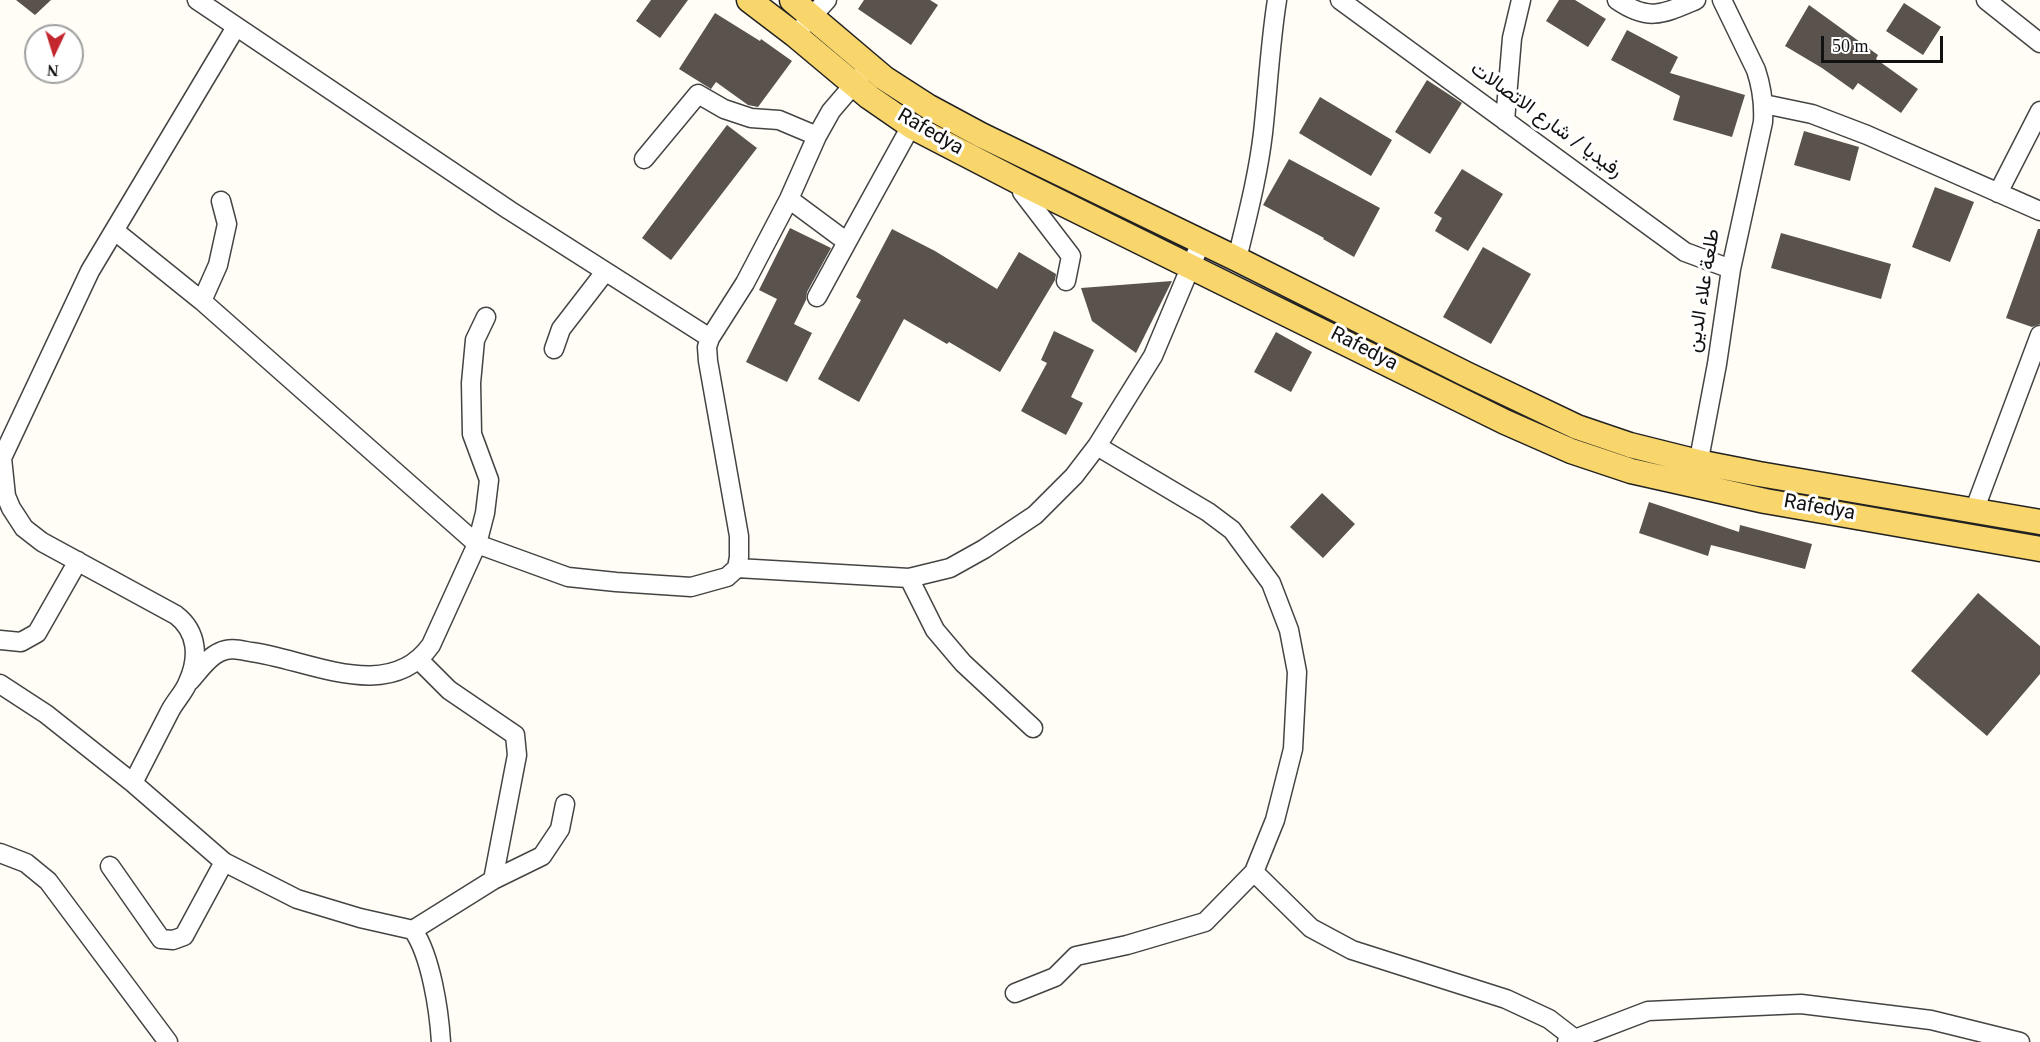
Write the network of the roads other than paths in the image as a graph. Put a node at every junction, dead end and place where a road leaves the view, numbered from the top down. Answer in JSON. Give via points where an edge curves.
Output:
{"nodes":[{"id":1,"x":197,"y":0,"type":"edge"},
{"id":2,"x":749,"y":0,"type":"edge"},
{"id":3,"x":792,"y":0,"type":"edge"},
{"id":4,"x":1277,"y":0,"type":"edge"},
{"id":5,"x":1340,"y":0,"type":"edge"},
{"id":6,"x":1521,"y":0,"type":"edge"},
{"id":7,"x":1617,"y":0,"type":"edge"},
{"id":8,"x":1696,"y":0,"type":"edge"},
{"id":9,"x":1722,"y":0,"type":"edge"},
{"id":10,"x":1986,"y":0,"type":"edge"},
{"id":11,"x":820,"y":8,"type":"edge"},
{"id":12,"x":236,"y":27,"type":"junction"},
{"id":13,"x":795,"y":35,"type":"junction"},
{"id":14,"x":2040,"y":43,"type":"edge"},
{"id":15,"x":871,"y":67,"type":"junction"},
{"id":16,"x":853,"y":84,"type":"junction"},
{"id":17,"x":1764,"y":104,"type":"junction"},
{"id":18,"x":2040,"y":111,"type":"edge"},
{"id":19,"x":1505,"y":121,"type":"junction"},
{"id":20,"x":911,"y":126,"type":"junction"},
{"id":21,"x":817,"y":136,"type":"junction"},
{"id":22,"x":644,"y":159,"type":"dead end"},
{"id":23,"x":1021,"y":183,"type":"junction"},
{"id":24,"x":1998,"y":193,"type":"junction"},
{"id":25,"x":789,"y":199,"type":"junction"},
{"id":26,"x":221,"y":201,"type":"dead end"},
{"id":27,"x":2040,"y":211,"type":"edge"},
{"id":28,"x":115,"y":231,"type":"junction"},
{"id":29,"x":847,"y":242,"type":"junction"},
{"id":30,"x":1201,"y":242,"type":"junction"},
{"id":31,"x":1237,"y":259,"type":"junction"},
{"id":32,"x":1192,"y":266,"type":"junction"},
{"id":33,"x":1731,"y":269,"type":"junction"},
{"id":34,"x":605,"y":272,"type":"junction"},
{"id":35,"x":1066,"y":281,"type":"dead end"},
{"id":36,"x":817,"y":297,"type":"dead end"},
{"id":37,"x":202,"y":301,"type":"junction"},
{"id":38,"x":486,"y":317,"type":"dead end"},
{"id":39,"x":2040,"y":335,"type":"edge"},
{"id":40,"x":710,"y":338,"type":"junction"},
{"id":41,"x":554,"y":349,"type":"dead end"},
{"id":42,"x":1097,"y":446,"type":"junction"},
{"id":43,"x":1698,"y":462,"type":"junction"},
{"id":44,"x":1694,"y":486,"type":"junction"},
{"id":45,"x":1974,"y":511,"type":"junction"},
{"id":46,"x":2040,"y":522,"type":"edge"},
{"id":47,"x":477,"y":544,"type":"junction"},
{"id":48,"x":2040,"y":549,"type":"edge"},
{"id":49,"x":78,"y":561,"type":"junction"},
{"id":50,"x":737,"y":568,"type":"junction"},
{"id":51,"x":909,"y":578,"type":"junction"},
{"id":52,"x":0,"y":640,"type":"edge"},
{"id":53,"x":418,"y":659,"type":"junction"},
{"id":54,"x":188,"y":683,"type":"junction"},
{"id":55,"x":0,"y":684,"type":"edge"},
{"id":56,"x":1034,"y":728,"type":"dead end"},
{"id":57,"x":134,"y":783,"type":"junction"},
{"id":58,"x":565,"y":804,"type":"dead end"},
{"id":59,"x":0,"y":853,"type":"edge"},
{"id":60,"x":224,"y":862,"type":"junction"},
{"id":61,"x":111,"y":866,"type":"dead end"},
{"id":62,"x":1254,"y":872,"type":"junction"},
{"id":63,"x":493,"y":880,"type":"junction"},
{"id":64,"x":413,"y":930,"type":"junction"},
{"id":65,"x":1015,"y":993,"type":"dead end"},
{"id":66,"x":1571,"y":1041,"type":"edge"},
{"id":67,"x":168,"y":1042,"type":"edge"},
{"id":68,"x":441,"y":1042,"type":"edge"},
{"id":69,"x":2020,"y":1042,"type":"edge"}],
"edges":[{"from":1,"to":12,"type":"street"},
{"from":2,"to":13,"type":"main road","name":"Rafedya"},
{"from":3,"to":11,"type":"main road","name":"Rafedya"},
{"from":4,"to":31,"type":"street","via":[[1263,134]]},
{"from":5,"to":19,"type":"street","name":"رفيديا / شارع الاتصالات"},
{"from":6,"to":19,"type":"street","via":[[1512,38]]},
{"from":7,"to":8,"type":"street","via":[[1636,12],[1654,15]]},
{"from":9,"to":17,"type":"street","name":"طلعة علاء الدين","via":[[1756,70]]},
{"from":10,"to":14,"type":"street"},
{"from":11,"to":13,"type":"street"},
{"from":11,"to":15,"type":"main road","name":"Rafedya"},
{"from":12,"to":28,"type":"street"},
{"from":12,"to":34,"type":"street"},
{"from":13,"to":16,"type":"main road","name":"Rafedya"},
{"from":15,"to":16,"type":"street"},
{"from":15,"to":30,"type":"main road","name":"Rafedya","via":[[929,107],[981,135]]},
{"from":16,"to":20,"type":"main road","name":"Rafedya"},
{"from":16,"to":21,"type":"street"},
{"from":17,"to":24,"type":"street","via":[[1812,114]]},
{"from":17,"to":33,"type":"street","name":"طلعة علاء الدين"},
{"from":18,"to":24,"type":"street"},
{"from":19,"to":33,"type":"street","name":"رفيديا / شارع الاتصالات","via":[[1685,252]]},
{"from":20,"to":23,"type":"main road","name":"Rafedya"},
{"from":20,"to":29,"type":"street"},
{"from":21,"to":22,"type":"street","via":[[779,120],[751,118],[724,109],[698,94]]},
{"from":21,"to":25,"type":"street"},
{"from":23,"to":32,"type":"main road","name":"Rafedya"},
{"from":23,"to":35,"type":"street","via":[[1022,192],[1071,256]]},
{"from":24,"to":27,"type":"street"},
{"from":25,"to":29,"type":"street"},
{"from":25,"to":40,"type":"street","via":[[745,283]]},
{"from":26,"to":37,"type":"street","via":[[227,224],[218,265]]},
{"from":28,"to":37,"type":"street"},
{"from":28,"to":49,"type":"street","via":[[90,271],[2,458],[6,496],[16,518],[33,536]]},
{"from":29,"to":36,"type":"street"},
{"from":30,"to":31,"type":"main road","name":"Rafedya"},
{"from":30,"to":32,"type":"street"},
{"from":31,"to":43,"type":"main road","name":"Rafedya","via":[[1577,427]]},
{"from":32,"to":42,"type":"street","via":[[1153,356]]},
{"from":32,"to":44,"type":"main road","name":"Rafedya","via":[[1560,447],[1631,471]]},
{"from":33,"to":43,"type":"street","name":"طلعة علاء الدين"},
{"from":34,"to":40,"type":"street"},
{"from":34,"to":41,"type":"street","via":[[561,329]]},
{"from":37,"to":47,"type":"street"},
{"from":38,"to":47,"type":"street","via":[[476,340],[471,383],[472,434],[489,480]]},
{"from":39,"to":45,"type":"street"},
{"from":40,"to":50,"type":"street","via":[[708,361],[739,536]]},
{"from":42,"to":51,"type":"street","via":[[1074,476],[1035,514],[950,568]]},
{"from":42,"to":62,"type":"street","via":[[1232,530],[1271,583],[1289,630],[1297,672],[1293,749],[1275,820]]},
{"from":43,"to":44,"type":"street","name":"طلعة علاء الدين"},
{"from":43,"to":45,"type":"main road","name":"Rafedya"},
{"from":44,"to":48,"type":"main road","name":"Rafedya"},
{"from":45,"to":46,"type":"main road","name":"Rafedya"},
{"from":47,"to":50,"type":"street","via":[[568,577],[616,582],[691,587],[727,577]]},
{"from":47,"to":53,"type":"street","via":[[431,645]]},
{"from":49,"to":52,"type":"street","via":[[37,633],[21,642]]},
{"from":49,"to":54,"type":"street","via":[[184,621],[193,635],[195,658]]},
{"from":50,"to":51,"type":"street"},
{"from":51,"to":56,"type":"street","via":[[935,630],[963,663]]},
{"from":53,"to":54,"type":"street","via":[[391,673],[369,676],[230,649],[212,657]]},
{"from":53,"to":63,"type":"street","via":[[449,690],[515,735],[517,755]]},
{"from":54,"to":57,"type":"street","via":[[172,706]]},
{"from":55,"to":57,"type":"street","via":[[46,714]]},
{"from":57,"to":60,"type":"street"},
{"from":58,"to":63,"type":"street","via":[[560,829],[542,856]]},
{"from":59,"to":67,"type":"street","via":[[26,863],[48,881]]},
{"from":60,"to":61,"type":"street","via":[[184,936],[174,940],[161,939]]},
{"from":60,"to":64,"type":"street","via":[[297,899]]},
{"from":62,"to":65,"type":"street","via":[[1205,922],[1076,956],[1055,977]]},
{"from":62,"to":66,"type":"street","via":[[1311,928],[1352,950],[1506,999],[1549,1019]]},
{"from":63,"to":64,"type":"street"},
{"from":64,"to":68,"type":"street","via":[[435,993]]},
{"from":66,"to":69,"type":"street","via":[[1648,1011],[1801,1004],[1931,1020]]}]}
